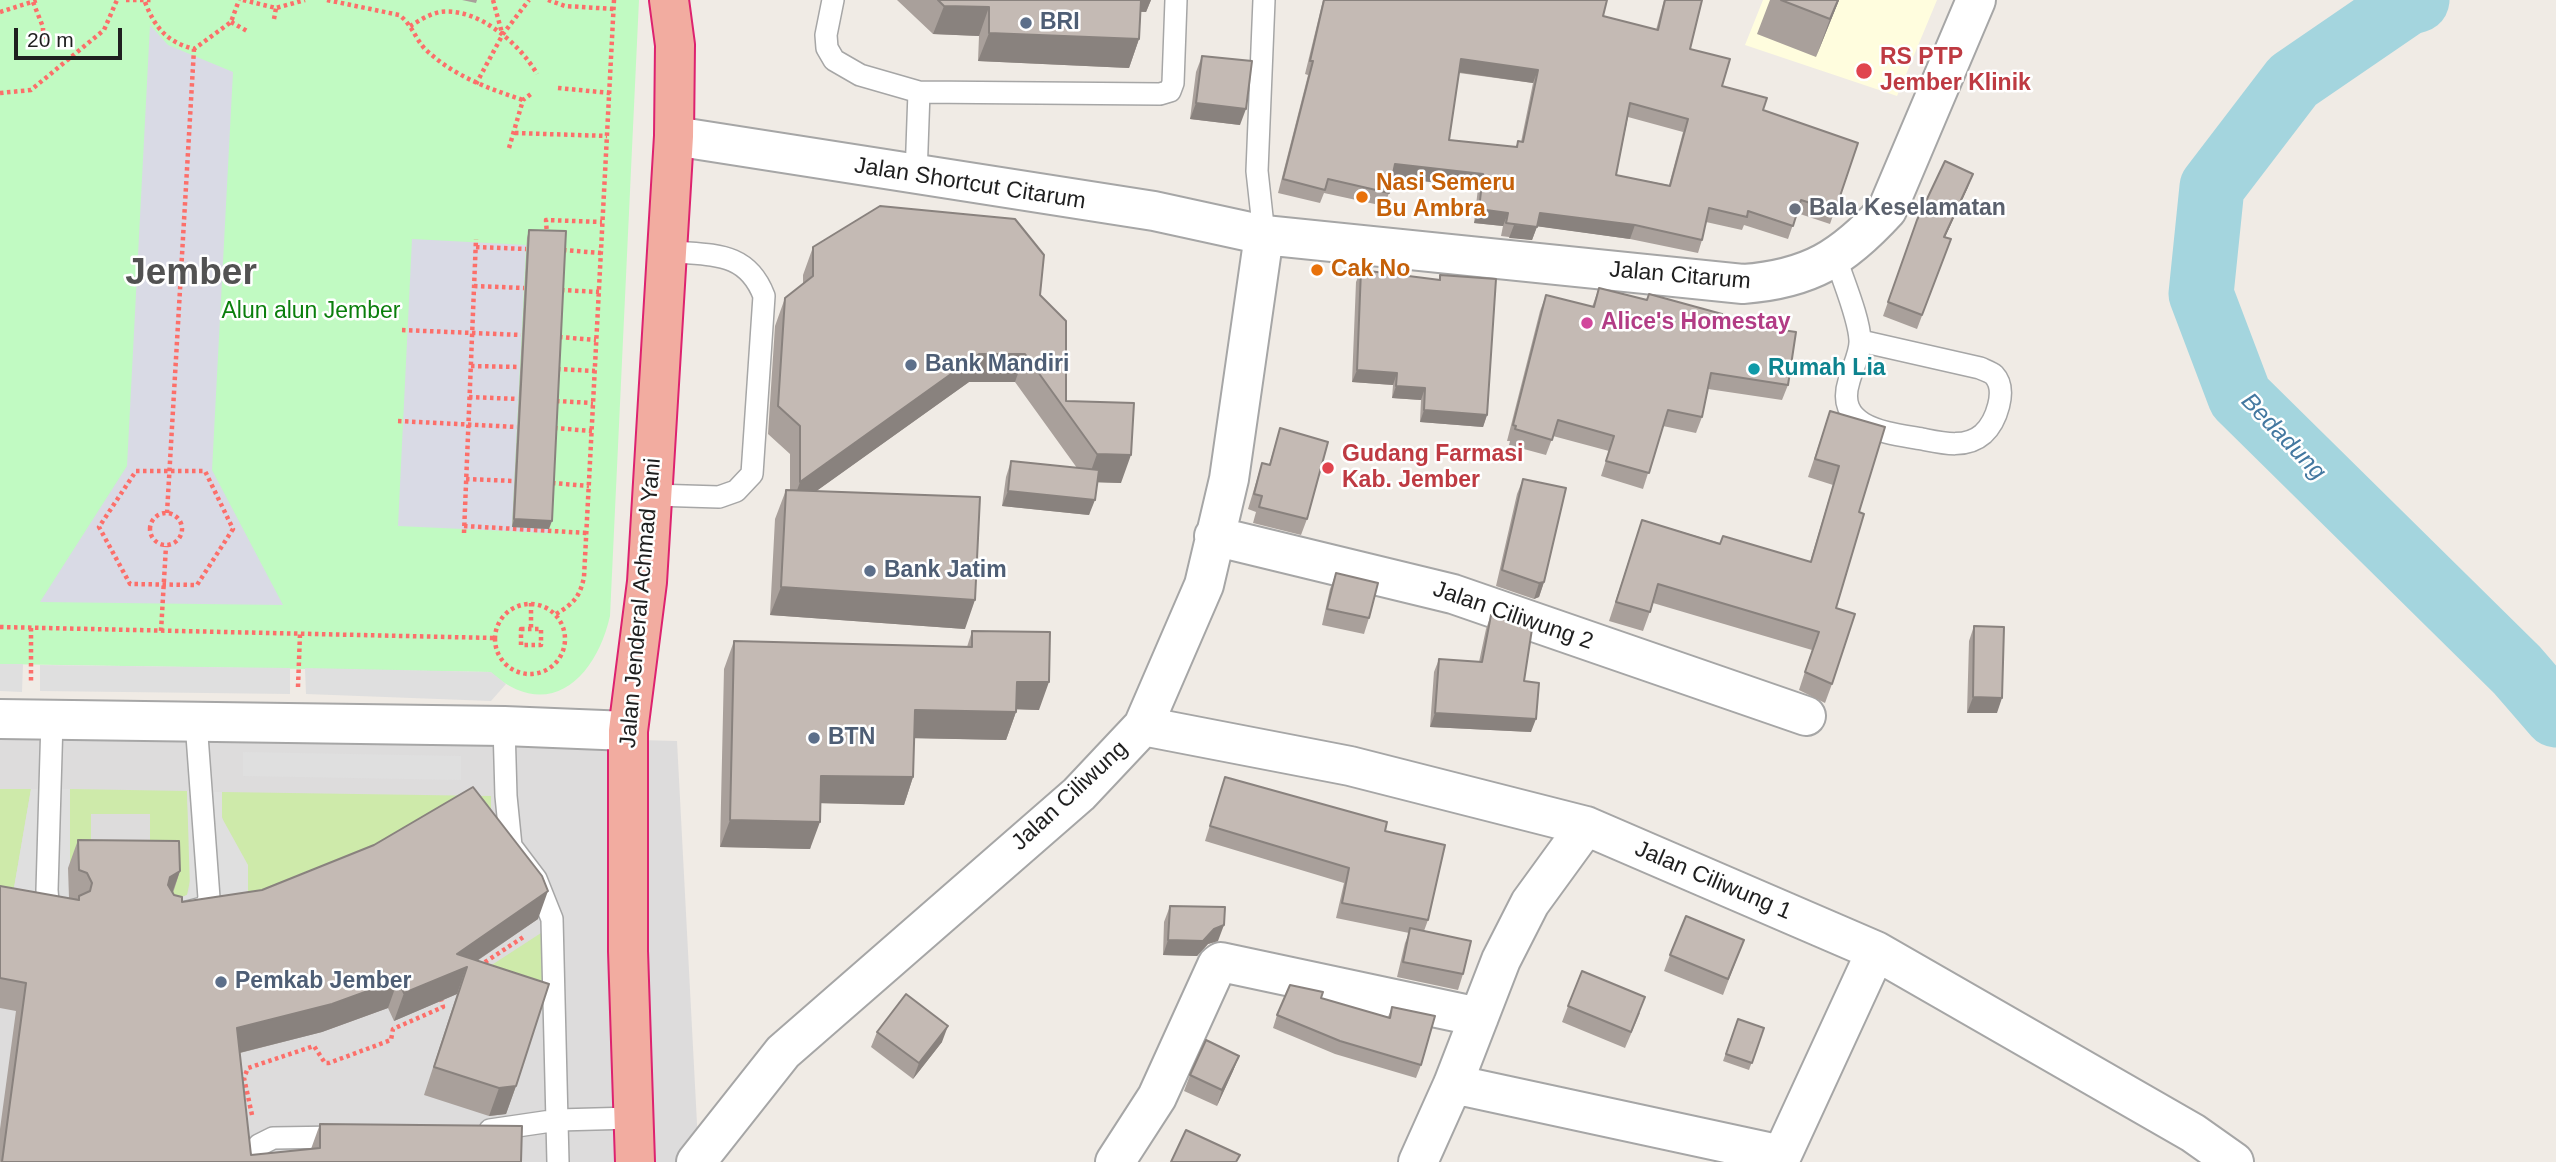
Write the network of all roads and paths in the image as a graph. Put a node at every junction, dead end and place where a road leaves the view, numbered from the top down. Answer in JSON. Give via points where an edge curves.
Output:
{"nodes":[{"id":1,"x":117,"y":0,"type":"edge"},
{"id":2,"x":126,"y":0,"type":"edge"},
{"id":3,"x":151,"y":0,"type":"edge"},
{"id":4,"x":241,"y":0,"type":"edge"},
{"id":5,"x":305,"y":0,"type":"edge"},
{"id":6,"x":327,"y":0,"type":"edge"},
{"id":7,"x":493,"y":0,"type":"edge"},
{"id":8,"x":529,"y":0,"type":"edge"},
{"id":9,"x":548,"y":0,"type":"edge"},
{"id":10,"x":614,"y":0,"type":"edge"},
{"id":11,"x":669,"y":0,"type":"edge"},
{"id":12,"x":833,"y":0,"type":"edge"},
{"id":13,"x":1176,"y":0,"type":"edge"},
{"id":14,"x":1264,"y":0,"type":"edge"},
{"id":15,"x":1976,"y":0,"type":"edge"},
{"id":16,"x":35,"y":1,"type":"edge"},
{"id":17,"x":145,"y":2,"type":"junction"},
{"id":18,"x":276,"y":8,"type":"junction"},
{"id":19,"x":614,"y":9,"type":"junction"},
{"id":20,"x":0,"y":12,"type":"edge"},
{"id":21,"x":274,"y":19,"type":"dead end"},
{"id":22,"x":231,"y":22,"type":"junction"},
{"id":23,"x":410,"y":26,"type":"junction"},
{"id":24,"x":247,"y":31,"type":"dead end"},
{"id":25,"x":503,"y":34,"type":"junction"},
{"id":26,"x":43,"y":40,"type":"dead end"},
{"id":27,"x":194,"y":49,"type":"junction"},
{"id":28,"x":537,"y":74,"type":"dead end"},
{"id":29,"x":476,"y":84,"type":"junction"},
{"id":30,"x":558,"y":88,"type":"dead end"},
{"id":31,"x":919,"y":92,"type":"junction"},
{"id":32,"x":0,"y":93,"type":"edge"},
{"id":33,"x":610,"y":93,"type":"junction"},
{"id":34,"x":531,"y":94,"type":"dead end"},
{"id":35,"x":523,"y":100,"type":"junction"},
{"id":36,"x":515,"y":133,"type":"junction"},
{"id":37,"x":607,"y":136,"type":"junction"},
{"id":38,"x":674,"y":136,"type":"junction"},
{"id":39,"x":509,"y":148,"type":"dead end"},
{"id":40,"x":916,"y":176,"type":"junction"},
{"id":41,"x":602,"y":222,"type":"junction"},
{"id":42,"x":1264,"y":235,"type":"junction"},
{"id":43,"x":476,"y":239,"type":"dead end"},
{"id":44,"x":547,"y":239,"type":"edge"},
{"id":45,"x":476,"y":247,"type":"junction"},
{"id":46,"x":526,"y":249,"type":"edge"},
{"id":47,"x":563,"y":250,"type":"edge"},
{"id":48,"x":666,"y":251,"type":"junction"},
{"id":49,"x":601,"y":253,"type":"junction"},
{"id":50,"x":1836,"y":258,"type":"junction"},
{"id":51,"x":474,"y":286,"type":"junction"},
{"id":52,"x":524,"y":288,"type":"edge"},
{"id":53,"x":561,"y":290,"type":"edge"},
{"id":54,"x":599,"y":292,"type":"junction"},
{"id":55,"x":402,"y":330,"type":"dead end"},
{"id":56,"x":472,"y":334,"type":"junction"},
{"id":57,"x":521,"y":335,"type":"edge"},
{"id":58,"x":559,"y":337,"type":"edge"},
{"id":59,"x":596,"y":340,"type":"junction"},
{"id":60,"x":1861,"y":341,"type":"junction"},
{"id":61,"x":471,"y":366,"type":"junction"},
{"id":62,"x":520,"y":367,"type":"edge"},
{"id":63,"x":557,"y":369,"type":"edge"},
{"id":64,"x":595,"y":371,"type":"junction"},
{"id":65,"x":469,"y":397,"type":"junction"},
{"id":66,"x":518,"y":399,"type":"edge"},
{"id":67,"x":556,"y":401,"type":"edge"},
{"id":68,"x":593,"y":403,"type":"junction"},
{"id":69,"x":398,"y":421,"type":"dead end"},
{"id":70,"x":469,"y":425,"type":"junction"},
{"id":71,"x":517,"y":426,"type":"edge"},
{"id":72,"x":554,"y":428,"type":"edge"},
{"id":73,"x":592,"y":431,"type":"junction"},
{"id":74,"x":170,"y":471,"type":"junction"},
{"id":75,"x":466,"y":479,"type":"junction"},
{"id":76,"x":514,"y":481,"type":"edge"},
{"id":77,"x":552,"y":483,"type":"edge"},
{"id":78,"x":589,"y":486,"type":"junction"},
{"id":79,"x":653,"y":495,"type":"junction"},
{"id":80,"x":167,"y":513,"type":"junction"},
{"id":81,"x":464,"y":526,"type":"junction"},
{"id":82,"x":464,"y":533,"type":"dead end"},
{"id":83,"x":587,"y":533,"type":"junction"},
{"id":84,"x":1214,"y":536,"type":"junction"},
{"id":85,"x":166,"y":546,"type":"junction"},
{"id":86,"x":164,"y":585,"type":"junction"},
{"id":87,"x":531,"y":603,"type":"junction"},
{"id":88,"x":556,"y":614,"type":"junction"},
{"id":89,"x":0,"y":627,"type":"edge"},
{"id":90,"x":31,"y":628,"type":"junction"},
{"id":91,"x":531,"y":629,"type":"junction"},
{"id":92,"x":161,"y":631,"type":"junction"},
{"id":93,"x":300,"y":634,"type":"junction"},
{"id":94,"x":494,"y":638,"type":"junction"},
{"id":95,"x":31,"y":677,"type":"dead end"},
{"id":96,"x":298,"y":682,"type":"dead end"},
{"id":97,"x":1806,"y":716,"type":"dead end"},
{"id":98,"x":0,"y":719,"type":"edge"},
{"id":99,"x":52,"y":720,"type":"junction"},
{"id":100,"x":196,"y":722,"type":"junction"},
{"id":101,"x":504,"y":726,"type":"junction"},
{"id":102,"x":1143,"y":726,"type":"junction"},
{"id":103,"x":628,"y":731,"type":"junction"},
{"id":104,"x":1586,"y":827,"type":"junction"},
{"id":105,"x":69,"y":911,"type":"edge"},
{"id":106,"x":171,"y":912,"type":"edge"},
{"id":107,"x":552,"y":919,"type":"junction"},
{"id":108,"x":1876,"y":951,"type":"junction"},
{"id":109,"x":474,"y":970,"type":"edge"},
{"id":110,"x":440,"y":991,"type":"edge"},
{"id":111,"x":1479,"y":1017,"type":"junction"},
{"id":112,"x":1453,"y":1084,"type":"junction"},
{"id":113,"x":634,"y":1118,"type":"junction"},
{"id":114,"x":558,"y":1120,"type":"junction"},
{"id":115,"x":463,"y":1133,"type":"edge"},
{"id":116,"x":368,"y":1136,"type":"edge"},
{"id":117,"x":256,"y":1153,"type":"edge"},
{"id":118,"x":558,"y":1162,"type":"edge"},
{"id":119,"x":635,"y":1162,"type":"edge"},
{"id":120,"x":696,"y":1162,"type":"edge"},
{"id":121,"x":1115,"y":1162,"type":"edge"},
{"id":122,"x":1418,"y":1162,"type":"edge"},
{"id":123,"x":2234,"y":1162,"type":"edge"}],
"edges":[{"from":1,"to":32,"type":"path","via":[[104,30],[31,90]]},
{"from":2,"to":17,"type":"path"},
{"from":3,"to":17,"type":"path"},
{"from":4,"to":18,"type":"path"},
{"from":4,"to":22,"type":"path"},
{"from":5,"to":18,"type":"path"},
{"from":6,"to":23,"type":"path","via":[[389,11]]},
{"from":7,"to":25,"type":"path"},
{"from":8,"to":25,"type":"path"},
{"from":9,"to":19,"type":"path","via":[[565,6]]},
{"from":10,"to":19,"type":"path"},
{"from":11,"to":38,"type":"highway","name":"Jalan Jenderal Achmad Yani","via":[[675,45]]},
{"from":12,"to":31,"type":"lane","via":[[826,35],[834,60],[860,75]]},
{"from":13,"to":31,"type":"lane","via":[[1170,91]]},
{"from":14,"to":42,"type":"lane","via":[[1257,171]]},
{"from":15,"to":50,"type":"street","name":"Jalan Citarum","via":[[1888,210]]},
{"from":16,"to":20,"type":"path"},
{"from":16,"to":26,"type":"path"},
{"from":17,"to":27,"type":"path","via":[[151,18],[170,40]]},
{"from":18,"to":21,"type":"path"},
{"from":19,"to":33,"type":"path"},
{"from":22,"to":24,"type":"path"},
{"from":22,"to":27,"type":"path"},
{"from":23,"to":25,"type":"path","via":[[446,12],[467,15]]},
{"from":23,"to":29,"type":"path","via":[[424,48]]},
{"from":25,"to":28,"type":"path"},
{"from":25,"to":29,"type":"path"},
{"from":27,"to":74,"type":"path"},
{"from":29,"to":35,"type":"path"},
{"from":30,"to":33,"type":"path"},
{"from":31,"to":40,"type":"lane"},
{"from":33,"to":37,"type":"path"},
{"from":34,"to":35,"type":"path"},
{"from":35,"to":36,"type":"path"},
{"from":36,"to":37,"type":"path"},
{"from":36,"to":39,"type":"path"},
{"from":37,"to":41,"type":"path"},
{"from":38,"to":40,"type":"street","name":"Jalan Shortcut Citarum"},
{"from":38,"to":48,"type":"highway","name":"Jalan Jenderal Achmad Yani"},
{"from":40,"to":42,"type":"street","name":"Jalan Shortcut Citarum","via":[[1154,211]]},
{"from":41,"to":44,"type":"path","via":[[546,220]]},
{"from":41,"to":49,"type":"path"},
{"from":42,"to":50,"type":"street","name":"Jalan Citarum","via":[[1744,284],[1779,281]]},
{"from":42,"to":84,"type":"street","name":"Jalan Ciliwung","via":[[1229,479]]},
{"from":43,"to":45,"type":"path"},
{"from":45,"to":46,"type":"path"},
{"from":45,"to":51,"type":"path"},
{"from":47,"to":49,"type":"path"},
{"from":48,"to":79,"type":"highway","name":"Jalan Jenderal Achmad Yani"},
{"from":48,"to":79,"type":"lane","via":[[732,259],[758,279],[764,296],[752,474],[736,491],[719,497]]},
{"from":49,"to":54,"type":"path"},
{"from":50,"to":60,"type":"lane"},
{"from":51,"to":52,"type":"path"},
{"from":51,"to":56,"type":"path"},
{"from":53,"to":54,"type":"path"},
{"from":54,"to":59,"type":"path"},
{"from":55,"to":56,"type":"path"},
{"from":56,"to":57,"type":"path"},
{"from":56,"to":61,"type":"path"},
{"from":58,"to":59,"type":"path"},
{"from":59,"to":64,"type":"path"},
{"from":60,"to":60,"type":"lane","via":[[1846,401],[1853,418],[1870,429],[1952,445],[1982,434],[1994,417],[1999,386],[1994,374]]},
{"from":61,"to":62,"type":"path"},
{"from":61,"to":65,"type":"path"},
{"from":63,"to":64,"type":"path"},
{"from":64,"to":68,"type":"path"},
{"from":65,"to":66,"type":"path"},
{"from":65,"to":70,"type":"path"},
{"from":67,"to":68,"type":"path"},
{"from":68,"to":73,"type":"path"},
{"from":69,"to":70,"type":"path"},
{"from":70,"to":71,"type":"path"},
{"from":70,"to":75,"type":"path"},
{"from":72,"to":73,"type":"path"},
{"from":73,"to":78,"type":"path"},
{"from":74,"to":80,"type":"path"},
{"from":74,"to":86,"type":"path","via":[[205,471],[233,529],[197,585]]},
{"from":74,"to":86,"type":"path","via":[[136,471],[99,527],[130,584]]},
{"from":75,"to":76,"type":"path"},
{"from":75,"to":81,"type":"path"},
{"from":77,"to":78,"type":"path"},
{"from":78,"to":83,"type":"path"},
{"from":79,"to":103,"type":"highway","name":"Jalan Jenderal Achmad Yani"},
{"from":80,"to":85,"type":"path","via":[[177,517],[182,535]]},
{"from":80,"to":85,"type":"path","via":[[151,523],[150,534]]},
{"from":81,"to":82,"type":"path"},
{"from":81,"to":83,"type":"path"},
{"from":83,"to":88,"type":"path","via":[[581,594]]},
{"from":84,"to":97,"type":"street","name":"Jalan Ciliwung 2","via":[[1453,594]]},
{"from":84,"to":102,"type":"street","name":"Jalan Ciliwung","via":[[1204,585]]},
{"from":85,"to":86,"type":"path"},
{"from":86,"to":92,"type":"path"},
{"from":87,"to":88,"type":"path"},
{"from":87,"to":91,"type":"path"},
{"from":87,"to":94,"type":"path","via":[[504,613]]},
{"from":88,"to":94,"type":"path","via":[[565,639],[562,653],[555,665],[543,672],[515,672],[496,652]]},
{"from":89,"to":90,"type":"path"},
{"from":90,"to":92,"type":"path"},
{"from":90,"to":95,"type":"path"},
{"from":91,"to":91,"type":"path","via":[[521,629],[521,645],[541,645],[541,629]]},
{"from":92,"to":93,"type":"path"},
{"from":93,"to":94,"type":"path"},
{"from":93,"to":96,"type":"path"},
{"from":98,"to":99,"type":"street"},
{"from":99,"to":100,"type":"street"},
{"from":99,"to":105,"type":"lane","via":[[48,902],[56,910]]},
{"from":100,"to":101,"type":"street"},
{"from":100,"to":106,"type":"lane","via":[[209,898],[206,907],[196,912]]},
{"from":101,"to":103,"type":"street"},
{"from":101,"to":107,"type":"lane","via":[[511,846],[536,879]]},
{"from":102,"to":104,"type":"street","name":"Jalan Ciliwung 1","via":[[1350,766]]},
{"from":102,"to":120,"type":"street","name":"Jalan Ciliwung","via":[[1079,794],[783,1052]]},
{"from":103,"to":113,"type":"highway","name":"Jalan Jenderal Achmad Yani"},
{"from":104,"to":108,"type":"street","name":"Jalan Ciliwung 1"},
{"from":104,"to":111,"type":"street","via":[[1530,903]]},
{"from":107,"to":109,"type":"path"},
{"from":107,"to":114,"type":"lane"},
{"from":108,"to":112,"type":"street","via":[[1782,1155]]},
{"from":108,"to":123,"type":"street","name":"Jalan Ciliwung 1","via":[[2193,1133]]},
{"from":110,"to":117,"type":"path","via":[[443,1007],[393,1029],[391,1040],[329,1063],[314,1046],[248,1068],[244,1078]]},
{"from":111,"to":112,"type":"street"},
{"from":111,"to":121,"type":"street","via":[[1221,962],[1157,1097]]},
{"from":112,"to":122,"type":"street"},
{"from":113,"to":114,"type":"lane"},
{"from":113,"to":119,"type":"highway","name":"Jalan Jenderal Achmad Yani"},
{"from":114,"to":115,"type":"lane"},
{"from":114,"to":118,"type":"lane"},
{"from":116,"to":117,"type":"lane","via":[[273,1138]]}]}
